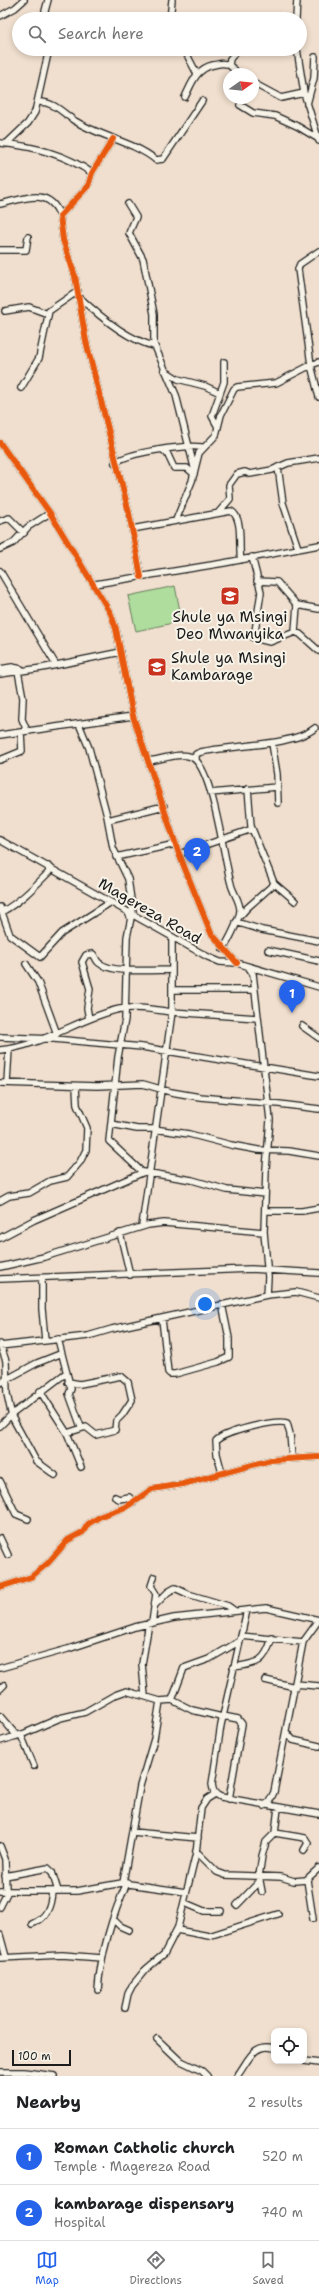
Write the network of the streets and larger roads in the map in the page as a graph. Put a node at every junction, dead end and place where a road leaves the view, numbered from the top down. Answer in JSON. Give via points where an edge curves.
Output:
{"nodes":[{"id":1,"x":24,"y":0,"type":"edge"},
{"id":2,"x":48,"y":0,"type":"edge"},
{"id":3,"x":172,"y":0,"type":"edge"},
{"id":4,"x":298,"y":0,"type":"edge"},
{"id":5,"x":45,"y":12,"type":"edge"},
{"id":6,"x":171,"y":12,"type":"edge"},
{"id":7,"x":297,"y":12,"type":"edge"},
{"id":8,"x":0,"y":16,"type":"edge"},
{"id":9,"x":48,"y":56,"type":"edge"},
{"id":10,"x":188,"y":56,"type":"edge"},
{"id":11,"x":232,"y":56,"type":"edge"},
{"id":12,"x":298,"y":56,"type":"edge"},
{"id":13,"x":315,"y":57,"type":"dead end"},
{"id":14,"x":229,"y":65,"type":"junction"},
{"id":15,"x":232,"y":68,"type":"edge"},
{"id":16,"x":197,"y":74,"type":"junction"},
{"id":17,"x":259,"y":86,"type":"edge"},
{"id":18,"x":304,"y":93,"type":"junction"},
{"id":19,"x":185,"y":97,"type":"dead end"},
{"id":20,"x":202,"y":101,"type":"dead end"},
{"id":21,"x":38,"y":102,"type":"junction"},
{"id":22,"x":307,"y":104,"type":"junction"},
{"id":23,"x":240,"y":105,"type":"dead end"},
{"id":24,"x":113,"y":139,"type":"junction"},
{"id":25,"x":318,"y":140,"type":"edge"},
{"id":26,"x":0,"y":143,"type":"edge"},
{"id":27,"x":6,"y":144,"type":"junction"},
{"id":28,"x":92,"y":173,"type":"junction"},
{"id":29,"x":0,"y":204,"type":"edge"},
{"id":30,"x":128,"y":204,"type":"dead end"},
{"id":31,"x":60,"y":216,"type":"junction"},
{"id":32,"x":28,"y":237,"type":"dead end"},
{"id":33,"x":0,"y":250,"type":"edge"},
{"id":34,"x":319,"y":251,"type":"edge"},
{"id":35,"x":78,"y":293,"type":"junction"},
{"id":36,"x":5,"y":311,"type":"dead end"},
{"id":37,"x":48,"y":314,"type":"junction"},
{"id":38,"x":154,"y":346,"type":"junction"},
{"id":39,"x":224,"y":362,"type":"dead end"},
{"id":40,"x":319,"y":362,"type":"edge"},
{"id":41,"x":312,"y":365,"type":"junction"},
{"id":42,"x":163,"y":369,"type":"junction"},
{"id":43,"x":21,"y":388,"type":"dead end"},
{"id":44,"x":220,"y":393,"type":"junction"},
{"id":45,"x":319,"y":397,"type":"edge"},
{"id":46,"x":218,"y":427,"type":"junction"},
{"id":47,"x":0,"y":443,"type":"edge"},
{"id":48,"x":188,"y":446,"type":"junction"},
{"id":49,"x":202,"y":447,"type":"junction"},
{"id":50,"x":163,"y":450,"type":"junction"},
{"id":51,"x":319,"y":458,"type":"edge"},
{"id":52,"x":115,"y":463,"type":"junction"},
{"id":53,"x":278,"y":467,"type":"junction"},
{"id":54,"x":194,"y":472,"type":"junction"},
{"id":55,"x":50,"y":513,"type":"junction"},
{"id":56,"x":218,"y":513,"type":"junction"},
{"id":57,"x":176,"y":520,"type":"junction"},
{"id":58,"x":0,"y":521,"type":"edge"},
{"id":59,"x":132,"y":529,"type":"junction"},
{"id":60,"x":24,"y":533,"type":"junction"},
{"id":61,"x":319,"y":545,"type":"edge"},
{"id":62,"x":298,"y":548,"type":"junction"},
{"id":63,"x":0,"y":549,"type":"edge"},
{"id":64,"x":252,"y":557,"type":"junction"},
{"id":65,"x":241,"y":560,"type":"junction"},
{"id":66,"x":0,"y":571,"type":"edge"},
{"id":67,"x":2,"y":577,"type":"edge"},
{"id":68,"x":141,"y":577,"type":"junction"},
{"id":69,"x":257,"y":581,"type":"junction"},
{"id":70,"x":95,"y":584,"type":"junction"},
{"id":71,"x":297,"y":605,"type":"junction"},
{"id":72,"x":319,"y":609,"type":"edge"},
{"id":73,"x":295,"y":632,"type":"junction"},
{"id":74,"x":319,"y":651,"type":"edge"},
{"id":75,"x":121,"y":652,"type":"junction"},
{"id":76,"x":56,"y":665,"type":"junction"},
{"id":77,"x":0,"y":669,"type":"edge"},
{"id":78,"x":21,"y":670,"type":"junction"},
{"id":79,"x":0,"y":674,"type":"edge"},
{"id":80,"x":133,"y":716,"type":"junction"},
{"id":81,"x":79,"y":724,"type":"junction"},
{"id":82,"x":315,"y":728,"type":"dead end"},
{"id":83,"x":24,"y":731,"type":"junction"},
{"id":84,"x":0,"y":735,"type":"edge"},
{"id":85,"x":272,"y":743,"type":"junction"},
{"id":86,"x":0,"y":760,"type":"edge"},
{"id":87,"x":196,"y":760,"type":"junction"},
{"id":88,"x":148,"y":761,"type":"junction"},
{"id":89,"x":277,"y":787,"type":"junction"},
{"id":90,"x":248,"y":790,"type":"junction"},
{"id":91,"x":210,"y":793,"type":"junction"},
{"id":92,"x":278,"y":803,"type":"dead end"},
{"id":93,"x":164,"y":806,"type":"junction"},
{"id":94,"x":108,"y":820,"type":"junction"},
{"id":95,"x":252,"y":829,"type":"junction"},
{"id":96,"x":0,"y":840,"type":"edge"},
{"id":97,"x":221,"y":840,"type":"junction"},
{"id":98,"x":176,"y":844,"type":"junction"},
{"id":99,"x":179,"y":854,"type":"junction"},
{"id":100,"x":116,"y":856,"type":"junction"},
{"id":101,"x":48,"y":866,"type":"junction"},
{"id":102,"x":274,"y":884,"type":"junction"},
{"id":103,"x":107,"y":901,"type":"junction"},
{"id":104,"x":295,"y":901,"type":"dead end"},
{"id":105,"x":1,"y":909,"type":"edge"},
{"id":106,"x":128,"y":913,"type":"junction"},
{"id":107,"x":237,"y":920,"type":"junction"},
{"id":108,"x":172,"y":938,"type":"junction"},
{"id":109,"x":319,"y":941,"type":"edge"},
{"id":110,"x":222,"y":949,"type":"junction"},
{"id":111,"x":268,"y":950,"type":"dead end"},
{"id":112,"x":319,"y":961,"type":"edge"},
{"id":113,"x":237,"y":963,"type":"junction"},
{"id":114,"x":26,"y":964,"type":"dead end"},
{"id":115,"x":249,"y":968,"type":"junction"},
{"id":116,"x":126,"y":970,"type":"junction"},
{"id":117,"x":172,"y":970,"type":"junction"},
{"id":118,"x":319,"y":988,"type":"edge"},
{"id":119,"x":172,"y":990,"type":"junction"},
{"id":120,"x":254,"y":990,"type":"junction"},
{"id":121,"x":125,"y":1008,"type":"junction"},
{"id":122,"x":172,"y":1012,"type":"junction"},
{"id":123,"x":257,"y":1018,"type":"junction"},
{"id":124,"x":89,"y":1019,"type":"junction"},
{"id":125,"x":302,"y":1026,"type":"dead end"},
{"id":126,"x":57,"y":1034,"type":"junction"},
{"id":127,"x":0,"y":1037,"type":"edge"},
{"id":128,"x":48,"y":1038,"type":"junction"},
{"id":129,"x":319,"y":1038,"type":"edge"},
{"id":130,"x":120,"y":1044,"type":"junction"},
{"id":131,"x":0,"y":1050,"type":"edge"},
{"id":132,"x":9,"y":1050,"type":"junction"},
{"id":133,"x":167,"y":1050,"type":"junction"},
{"id":134,"x":264,"y":1066,"type":"junction"},
{"id":135,"x":319,"y":1076,"type":"edge"},
{"id":136,"x":0,"y":1083,"type":"edge"},
{"id":137,"x":7,"y":1083,"type":"junction"},
{"id":138,"x":114,"y":1085,"type":"junction"},
{"id":139,"x":76,"y":1086,"type":"junction"},
{"id":140,"x":161,"y":1088,"type":"junction"},
{"id":141,"x":269,"y":1103,"type":"junction"},
{"id":142,"x":319,"y":1109,"type":"edge"},
{"id":143,"x":111,"y":1124,"type":"junction"},
{"id":144,"x":157,"y":1130,"type":"junction"},
{"id":145,"x":267,"y":1150,"type":"junction"},
{"id":146,"x":319,"y":1156,"type":"edge"},
{"id":147,"x":142,"y":1172,"type":"junction"},
{"id":148,"x":149,"y":1172,"type":"junction"},
{"id":149,"x":265,"y":1194,"type":"junction"},
{"id":150,"x":0,"y":1201,"type":"edge"},
{"id":151,"x":319,"y":1208,"type":"edge"},
{"id":152,"x":265,"y":1211,"type":"junction"},
{"id":153,"x":142,"y":1226,"type":"junction"},
{"id":154,"x":264,"y":1232,"type":"junction"},
{"id":155,"x":120,"y":1233,"type":"junction"},
{"id":156,"x":0,"y":1238,"type":"edge"},
{"id":157,"x":0,"y":1267,"type":"edge"},
{"id":158,"x":267,"y":1269,"type":"junction"},
{"id":159,"x":319,"y":1273,"type":"edge"},
{"id":160,"x":130,"y":1275,"type":"junction"},
{"id":161,"x":42,"y":1278,"type":"junction"},
{"id":162,"x":0,"y":1279,"type":"edge"},
{"id":163,"x":267,"y":1295,"type":"junction"},
{"id":164,"x":319,"y":1298,"type":"edge"},
{"id":165,"x":222,"y":1304,"type":"junction"},
{"id":166,"x":162,"y":1319,"type":"junction"},
{"id":167,"x":58,"y":1339,"type":"junction"},
{"id":168,"x":45,"y":1340,"type":"junction"},
{"id":169,"x":1,"y":1345,"type":"edge"},
{"id":170,"x":60,"y":1354,"type":"junction"},
{"id":171,"x":66,"y":1373,"type":"junction"},
{"id":172,"x":6,"y":1379,"type":"junction"},
{"id":173,"x":68,"y":1382,"type":"junction"},
{"id":174,"x":0,"y":1383,"type":"edge"},
{"id":175,"x":40,"y":1391,"type":"junction"},
{"id":176,"x":11,"y":1414,"type":"junction"},
{"id":177,"x":0,"y":1426,"type":"edge"},
{"id":178,"x":81,"y":1427,"type":"junction"},
{"id":179,"x":67,"y":1433,"type":"junction"},
{"id":180,"x":319,"y":1457,"type":"edge"},
{"id":181,"x":292,"y":1458,"type":"junction"},
{"id":182,"x":81,"y":1467,"type":"dead end"},
{"id":183,"x":222,"y":1473,"type":"junction"},
{"id":184,"x":55,"y":1475,"type":"dead end"},
{"id":185,"x":0,"y":1481,"type":"edge"},
{"id":186,"x":116,"y":1497,"type":"dead end"},
{"id":187,"x":134,"y":1502,"type":"junction"},
{"id":188,"x":28,"y":1519,"type":"dead end"},
{"id":189,"x":0,"y":1538,"type":"edge"},
{"id":190,"x":8,"y":1554,"type":"dead end"},
{"id":191,"x":154,"y":1577,"type":"dead end"},
{"id":192,"x":0,"y":1587,"type":"edge"},
{"id":193,"x":154,"y":1606,"type":"junction"},
{"id":194,"x":247,"y":1610,"type":"junction"},
{"id":195,"x":235,"y":1611,"type":"junction"},
{"id":196,"x":319,"y":1620,"type":"edge"},
{"id":197,"x":150,"y":1623,"type":"junction"},
{"id":198,"x":240,"y":1638,"type":"junction"},
{"id":199,"x":272,"y":1638,"type":"junction"},
{"id":200,"x":303,"y":1642,"type":"junction"},
{"id":201,"x":234,"y":1667,"type":"junction"},
{"id":202,"x":0,"y":1668,"type":"edge"},
{"id":203,"x":265,"y":1680,"type":"dead end"},
{"id":204,"x":295,"y":1685,"type":"junction"},
{"id":205,"x":319,"y":1686,"type":"edge"},
{"id":206,"x":145,"y":1696,"type":"junction"},
{"id":207,"x":172,"y":1700,"type":"junction"},
{"id":208,"x":160,"y":1702,"type":"junction"},
{"id":209,"x":0,"y":1716,"type":"edge"},
{"id":210,"x":223,"y":1717,"type":"junction"},
{"id":211,"x":286,"y":1732,"type":"junction"},
{"id":212,"x":19,"y":1736,"type":"junction"},
{"id":213,"x":292,"y":1739,"type":"junction"},
{"id":214,"x":0,"y":1741,"type":"edge"},
{"id":215,"x":319,"y":1746,"type":"edge"},
{"id":216,"x":282,"y":1748,"type":"junction"},
{"id":217,"x":34,"y":1766,"type":"dead end"},
{"id":218,"x":215,"y":1794,"type":"junction"},
{"id":219,"x":229,"y":1799,"type":"junction"},
{"id":220,"x":264,"y":1806,"type":"junction"},
{"id":221,"x":278,"y":1808,"type":"junction"},
{"id":222,"x":319,"y":1814,"type":"edge"},
{"id":223,"x":132,"y":1832,"type":"junction"},
{"id":224,"x":275,"y":1833,"type":"junction"},
{"id":225,"x":198,"y":1838,"type":"junction"},
{"id":226,"x":0,"y":1846,"type":"edge"},
{"id":227,"x":304,"y":1850,"type":"dead end"},
{"id":228,"x":196,"y":1851,"type":"junction"},
{"id":229,"x":319,"y":1868,"type":"edge"},
{"id":230,"x":5,"y":1876,"type":"junction"},
{"id":231,"x":259,"y":1876,"type":"junction"},
{"id":232,"x":307,"y":1880,"type":"junction"},
{"id":233,"x":259,"y":1882,"type":"junction"},
{"id":234,"x":125,"y":1883,"type":"junction"},
{"id":235,"x":5,"y":1891,"type":"edge"},
{"id":236,"x":54,"y":1891,"type":"junction"},
{"id":237,"x":186,"y":1892,"type":"junction"},
{"id":238,"x":262,"y":1892,"type":"dead end"},
{"id":239,"x":185,"y":1903,"type":"junction"},
{"id":240,"x":236,"y":1904,"type":"dead end"},
{"id":241,"x":0,"y":1907,"type":"edge"},
{"id":242,"x":221,"y":1911,"type":"dead end"},
{"id":243,"x":278,"y":1914,"type":"dead end"},
{"id":244,"x":113,"y":1919,"type":"junction"},
{"id":245,"x":314,"y":1919,"type":"dead end"},
{"id":246,"x":32,"y":1924,"type":"dead end"},
{"id":247,"x":129,"y":1930,"type":"dead end"},
{"id":248,"x":177,"y":1930,"type":"junction"},
{"id":249,"x":0,"y":1935,"type":"edge"},
{"id":250,"x":6,"y":1957,"type":"junction"},
{"id":251,"x":0,"y":1958,"type":"edge"},
{"id":252,"x":102,"y":1958,"type":"junction"},
{"id":253,"x":98,"y":1990,"type":"dead end"},
{"id":254,"x":125,"y":2008,"type":"dead end"},
{"id":255,"x":157,"y":2039,"type":"dead end"},
{"id":256,"x":271,"y":2047,"type":"edge"},
{"id":257,"x":307,"y":2061,"type":"edge"},
{"id":258,"x":319,"y":2063,"type":"edge"},
{"id":259,"x":0,"y":2072,"type":"edge"},
{"id":260,"x":55,"y":2076,"type":"edge"},
{"id":261,"x":207,"y":2076,"type":"edge"},
{"id":262,"x":237,"y":2076,"type":"edge"}],
"edges":[{"from":1,"to":8,"type":"street"},
{"from":2,"to":5,"type":"street"},
{"from":3,"to":6,"type":"street"},
{"from":4,"to":7,"type":"street"},
{"from":9,"to":21,"type":"street"},
{"from":10,"to":16,"type":"street"},
{"from":11,"to":14,"type":"street"},
{"from":12,"to":18,"type":"street"},
{"from":13,"to":22,"type":"street","via":[[314,78]]},
{"from":14,"to":15,"type":"street"},
{"from":14,"to":16,"type":"street","via":[[221,63],[207,67]]},
{"from":16,"to":19,"type":"street"},
{"from":17,"to":18,"type":"street","via":[[281,98]]},
{"from":18,"to":22,"type":"street"},
{"from":20,"to":24,"type":"street","via":[[162,160],[156,160],[141,149]]},
{"from":21,"to":24,"type":"street","via":[[51,103],[79,123]]},
{"from":21,"to":27,"type":"street","via":[[32,117]]},
{"from":22,"to":25,"type":"street"},
{"from":23,"to":25,"type":"street","via":[[252,113],[275,116]]},
{"from":24,"to":28,"type":"street"},
{"from":26,"to":27,"type":"street"},
{"from":27,"to":28,"type":"street","via":[[68,158]]},
{"from":28,"to":31,"type":"street","via":[[88,186]]},
{"from":29,"to":31,"type":"street","via":[[22,198],[46,198],[54,202]]},
{"from":30,"to":38,"type":"street","via":[[136,217],[129,233],[142,255],[153,307]]},
{"from":31,"to":35,"type":"street","via":[[63,240]]},
{"from":32,"to":33,"type":"street","via":[[26,250]]},
{"from":34,"to":41,"type":"street","via":[[300,264],[298,269]]},
{"from":35,"to":37,"type":"street","via":[[58,304]]},
{"from":35,"to":38,"type":"street","via":[[108,321],[140,342]]},
{"from":35,"to":52,"type":"street","via":[[85,336]]},
{"from":36,"to":37,"type":"street","via":[[29,307]]},
{"from":37,"to":43,"type":"street","via":[[39,358]]},
{"from":38,"to":42,"type":"street"},
{"from":39,"to":44,"type":"street","via":[[224,382]]},
{"from":40,"to":41,"type":"street"},
{"from":41,"to":45,"type":"street"},
{"from":41,"to":46,"type":"street","via":[[276,383],[237,387],[222,411]]},
{"from":42,"to":44,"type":"street","via":[[178,379]]},
{"from":42,"to":48,"type":"street","via":[[176,395]]},
{"from":44,"to":46,"type":"street","via":[[212,416]]},
{"from":46,"to":49,"type":"street","via":[[216,434]]},
{"from":47,"to":55,"type":"street"},
{"from":48,"to":49,"type":"street"},
{"from":48,"to":50,"type":"street"},
{"from":48,"to":54,"type":"street"},
{"from":49,"to":54,"type":"street"},
{"from":50,"to":52,"type":"street","via":[[132,455]]},
{"from":50,"to":54,"type":"street","via":[[174,468],[187,468]]},
{"from":51,"to":53,"type":"street"},
{"from":52,"to":59,"type":"street"},
{"from":53,"to":56,"type":"street","via":[[250,474],[243,472],[234,476],[229,485],[230,499]]},
{"from":53,"to":62,"type":"street","via":[[284,510]]},
{"from":54,"to":57,"type":"street"},
{"from":55,"to":60,"type":"street","via":[[28,527]]},
{"from":55,"to":70,"type":"street"},
{"from":56,"to":57,"type":"street"},
{"from":56,"to":65,"type":"street","via":[[235,513],[240,536]]},
{"from":57,"to":59,"type":"street"},
{"from":58,"to":60,"type":"street","via":[[9,518]]},
{"from":59,"to":68,"type":"street"},
{"from":60,"to":63,"type":"street","via":[[12,544]]},
{"from":61,"to":62,"type":"street"},
{"from":62,"to":64,"type":"street"},
{"from":64,"to":65,"type":"street"},
{"from":64,"to":69,"type":"street"},
{"from":65,"to":68,"type":"street"},
{"from":66,"to":67,"type":"street"},
{"from":67,"to":76,"type":"street"},
{"from":68,"to":70,"type":"street"},
{"from":69,"to":71,"type":"street","via":[[277,582]]},
{"from":69,"to":73,"type":"street","via":[[261,594],[254,638],[270,642]]},
{"from":70,"to":75,"type":"street","via":[[114,620]]},
{"from":71,"to":72,"type":"street"},
{"from":71,"to":73,"type":"street"},
{"from":73,"to":74,"type":"street"},
{"from":75,"to":76,"type":"street"},
{"from":75,"to":80,"type":"street"},
{"from":76,"to":78,"type":"street"},
{"from":77,"to":78,"type":"street","via":[[12,667]]},
{"from":78,"to":79,"type":"street"},
{"from":78,"to":83,"type":"street"},
{"from":80,"to":81,"type":"street"},
{"from":80,"to":88,"type":"street"},
{"from":81,"to":83,"type":"street"},
{"from":81,"to":94,"type":"street","via":[[89,748]]},
{"from":82,"to":85,"type":"street","via":[[302,736]]},
{"from":83,"to":84,"type":"street"},
{"from":83,"to":86,"type":"street","via":[[22,751]]},
{"from":85,"to":87,"type":"street","via":[[208,750],[197,753]]},
{"from":85,"to":89,"type":"street"},
{"from":87,"to":88,"type":"street","via":[[185,755]]},
{"from":87,"to":91,"type":"street"},
{"from":88,"to":93,"type":"street"},
{"from":89,"to":90,"type":"street"},
{"from":89,"to":92,"type":"street"},
{"from":90,"to":91,"type":"street"},
{"from":90,"to":95,"type":"street"},
{"from":91,"to":97,"type":"street"},
{"from":93,"to":94,"type":"street"},
{"from":93,"to":98,"type":"street"},
{"from":94,"to":100,"type":"street"},
{"from":95,"to":97,"type":"street"},
{"from":95,"to":102,"type":"street"},
{"from":96,"to":101,"type":"street","name":"Magereza Road"},
{"from":97,"to":99,"type":"street"},
{"from":97,"to":107,"type":"street","via":[[231,884],[240,908]]},
{"from":98,"to":99,"type":"street"},
{"from":98,"to":100,"type":"street"},
{"from":99,"to":110,"type":"street","via":[[204,918]]},
{"from":100,"to":106,"type":"street","via":[[128,879],[133,909],[133,913]]},
{"from":101,"to":103,"type":"street","name":"Magereza Road"},
{"from":101,"to":105,"type":"street","via":[[49,872],[14,905]]},
{"from":102,"to":104,"type":"street"},
{"from":102,"to":107,"type":"street","via":[[246,908]]},
{"from":103,"to":105,"type":"street","via":[[108,904],[90,917],[62,933],[40,957],[10,936]]},
{"from":103,"to":106,"type":"street","name":"Magereza Road"},
{"from":106,"to":108,"type":"street","name":"Magereza Road"},
{"from":106,"to":116,"type":"street","via":[[131,918],[127,935]]},
{"from":107,"to":109,"type":"street","via":[[262,930]]},
{"from":107,"to":110,"type":"street"},
{"from":108,"to":113,"type":"street","name":"Magereza Road","via":[[213,960]]},
{"from":108,"to":117,"type":"street"},
{"from":110,"to":113,"type":"street"},
{"from":111,"to":112,"type":"street"},
{"from":113,"to":115,"type":"street","name":"Magereza Road"},
{"from":114,"to":126,"type":"street","via":[[38,982]]},
{"from":115,"to":118,"type":"street","name":"Magereza Road"},
{"from":115,"to":120,"type":"street","via":[[253,974]]},
{"from":116,"to":117,"type":"street"},
{"from":116,"to":121,"type":"street"},
{"from":116,"to":124,"type":"street","via":[[99,963],[92,954],[84,956],[82,962],[90,989],[87,1008]]},
{"from":117,"to":119,"type":"street"},
{"from":119,"to":120,"type":"street"},
{"from":119,"to":122,"type":"street"},
{"from":120,"to":123,"type":"street"},
{"from":121,"to":122,"type":"street","via":[[151,1008]]},
{"from":121,"to":124,"type":"street"},
{"from":121,"to":130,"type":"street"},
{"from":122,"to":123,"type":"street"},
{"from":122,"to":133,"type":"street"},
{"from":123,"to":134,"type":"street"},
{"from":124,"to":126,"type":"street"},
{"from":125,"to":129,"type":"street"},
{"from":126,"to":128,"type":"street"},
{"from":127,"to":128,"type":"street"},
{"from":128,"to":130,"type":"street"},
{"from":128,"to":132,"type":"street"},
{"from":130,"to":133,"type":"street"},
{"from":130,"to":138,"type":"street"},
{"from":131,"to":132,"type":"street"},
{"from":132,"to":137,"type":"street"},
{"from":133,"to":134,"type":"street"},
{"from":133,"to":140,"type":"street"},
{"from":134,"to":135,"type":"street"},
{"from":134,"to":141,"type":"street"},
{"from":136,"to":137,"type":"street"},
{"from":137,"to":139,"type":"street"},
{"from":138,"to":139,"type":"street"},
{"from":138,"to":140,"type":"street","via":[[137,1084]]},
{"from":138,"to":143,"type":"street"},
{"from":139,"to":150,"type":"street","via":[[77,1105],[87,1128],[86,1150],[80,1162],[67,1177],[29,1193],[10,1196]]},
{"from":140,"to":141,"type":"street","via":[[216,1099]]},
{"from":140,"to":144,"type":"street"},
{"from":141,"to":142,"type":"street"},
{"from":141,"to":145,"type":"street"},
{"from":143,"to":144,"type":"street"},
{"from":143,"to":147,"type":"street","via":[[109,1143],[120,1150]]},
{"from":144,"to":145,"type":"street"},
{"from":144,"to":148,"type":"street"},
{"from":145,"to":146,"type":"street"},
{"from":145,"to":149,"type":"street"},
{"from":147,"to":148,"type":"street"},
{"from":147,"to":156,"type":"street"},
{"from":148,"to":149,"type":"street","via":[[227,1190]]},
{"from":148,"to":153,"type":"street"},
{"from":149,"to":152,"type":"street"},
{"from":151,"to":152,"type":"street","via":[[302,1211]]},
{"from":152,"to":154,"type":"street"},
{"from":153,"to":154,"type":"street","via":[[164,1223]]},
{"from":153,"to":155,"type":"street"},
{"from":154,"to":158,"type":"street"},
{"from":155,"to":157,"type":"street","via":[[44,1258]]},
{"from":155,"to":160,"type":"street"},
{"from":158,"to":159,"type":"street"},
{"from":158,"to":160,"type":"street","via":[[185,1270]]},
{"from":158,"to":163,"type":"street"},
{"from":160,"to":161,"type":"street"},
{"from":161,"to":162,"type":"street"},
{"from":161,"to":168,"type":"street"},
{"from":163,"to":164,"type":"street","via":[[296,1292]]},
{"from":163,"to":165,"type":"street"},
{"from":165,"to":166,"type":"street"},
{"from":165,"to":166,"type":"street","via":[[229,1338],[229,1357],[175,1374],[168,1372]]},
{"from":166,"to":167,"type":"street","via":[[88,1336]]},
{"from":167,"to":168,"type":"street"},
{"from":167,"to":170,"type":"street"},
{"from":168,"to":169,"type":"street"},
{"from":169,"to":172,"type":"street","via":[[6,1361]]},
{"from":170,"to":171,"type":"street"},
{"from":170,"to":172,"type":"street"},
{"from":171,"to":173,"type":"street"},
{"from":171,"to":175,"type":"street"},
{"from":172,"to":174,"type":"street"},
{"from":172,"to":176,"type":"street"},
{"from":173,"to":178,"type":"street","via":[[69,1394]]},
{"from":173,"to":178,"type":"street","via":[[80,1384],[120,1376],[126,1380],[132,1393],[132,1402],[116,1421],[115,1429],[96,1435],[88,1427]]},
{"from":175,"to":176,"type":"street"},
{"from":175,"to":179,"type":"street"},
{"from":176,"to":177,"type":"street"},
{"from":176,"to":184,"type":"street","via":[[36,1461]]},
{"from":178,"to":179,"type":"street"},
{"from":179,"to":182,"type":"street"},
{"from":180,"to":181,"type":"street"},
{"from":181,"to":183,"type":"street","via":[[271,1460]]},
{"from":181,"to":183,"type":"street","via":[[287,1423],[263,1424],[222,1436],[216,1441]]},
{"from":183,"to":187,"type":"street","via":[[154,1489]]},
{"from":185,"to":188,"type":"street","via":[[16,1514]]},
{"from":186,"to":187,"type":"street","via":[[129,1497]]},
{"from":187,"to":192,"type":"street","via":[[88,1524],[83,1532],[68,1540],[48,1563],[28,1578]]},
{"from":189,"to":190,"type":"street"},
{"from":191,"to":193,"type":"street","via":[[151,1585],[156,1594]]},
{"from":193,"to":195,"type":"street","via":[[175,1588],[228,1606]]},
{"from":193,"to":197,"type":"street"},
{"from":194,"to":195,"type":"street"},
{"from":194,"to":196,"type":"street","via":[[272,1608]]},
{"from":194,"to":198,"type":"street"},
{"from":195,"to":197,"type":"street"},
{"from":196,"to":200,"type":"street"},
{"from":197,"to":202,"type":"street"},
{"from":197,"to":206,"type":"street","via":[[142,1664]]},
{"from":198,"to":199,"type":"street"},
{"from":198,"to":201,"type":"street"},
{"from":198,"to":207,"type":"street","via":[[209,1659],[184,1668]]},
{"from":199,"to":200,"type":"street"},
{"from":199,"to":201,"type":"street","via":[[265,1656],[250,1665]]},
{"from":200,"to":204,"type":"street"},
{"from":201,"to":210,"type":"street"},
{"from":203,"to":204,"type":"street"},
{"from":204,"to":205,"type":"street"},
{"from":204,"to":211,"type":"street"},
{"from":206,"to":208,"type":"street"},
{"from":206,"to":212,"type":"street","via":[[126,1691],[119,1692],[92,1709],[60,1718]]},
{"from":207,"to":208,"type":"street"},
{"from":207,"to":210,"type":"street","via":[[192,1710]]},
{"from":208,"to":223,"type":"street"},
{"from":209,"to":212,"type":"street"},
{"from":210,"to":218,"type":"street","via":[[212,1784]]},
{"from":210,"to":219,"type":"street","via":[[238,1719],[242,1724]]},
{"from":211,"to":213,"type":"street"},
{"from":211,"to":216,"type":"street"},
{"from":212,"to":214,"type":"street"},
{"from":212,"to":217,"type":"street"},
{"from":213,"to":215,"type":"street"},
{"from":213,"to":216,"type":"street"},
{"from":216,"to":220,"type":"street","via":[[272,1797]]},
{"from":218,"to":219,"type":"street"},
{"from":218,"to":225,"type":"street","via":[[207,1799],[201,1808]]},
{"from":219,"to":220,"type":"street"},
{"from":220,"to":221,"type":"street"},
{"from":221,"to":222,"type":"street"},
{"from":221,"to":224,"type":"street"},
{"from":223,"to":225,"type":"street"},
{"from":223,"to":234,"type":"street"},
{"from":224,"to":227,"type":"street","via":[[305,1838],[308,1843]]},
{"from":224,"to":231,"type":"street","via":[[264,1845]]},
{"from":225,"to":228,"type":"street"},
{"from":226,"to":230,"type":"street","via":[[5,1859]]},
{"from":228,"to":231,"type":"street","via":[[221,1875]]},
{"from":228,"to":237,"type":"street"},
{"from":229,"to":232,"type":"street"},
{"from":230,"to":235,"type":"street"},
{"from":230,"to":236,"type":"street","via":[[48,1868],[52,1872]]},
{"from":231,"to":232,"type":"street","via":[[281,1877],[294,1881]]},
{"from":231,"to":233,"type":"street"},
{"from":232,"to":245,"type":"street"},
{"from":233,"to":238,"type":"street"},
{"from":233,"to":240,"type":"street"},
{"from":234,"to":236,"type":"street","via":[[90,1889]]},
{"from":234,"to":237,"type":"street"},
{"from":234,"to":244,"type":"street"},
{"from":235,"to":236,"type":"street"},
{"from":235,"to":241,"type":"street"},
{"from":236,"to":246,"type":"street","via":[[46,1913],[42,1919]]},
{"from":237,"to":239,"type":"street"},
{"from":239,"to":242,"type":"street","via":[[204,1911]]},
{"from":239,"to":248,"type":"street"},
{"from":243,"to":248,"type":"street","via":[[209,1936]]},
{"from":244,"to":247,"type":"street"},
{"from":244,"to":252,"type":"street"},
{"from":248,"to":254,"type":"street","via":[[164,1954],[145,1970],[132,1986]]},
{"from":249,"to":250,"type":"street"},
{"from":250,"to":251,"type":"street"},
{"from":250,"to":252,"type":"street","via":[[62,1955]]},
{"from":252,"to":253,"type":"street"},
{"from":255,"to":261,"type":"street","via":[[178,2060]]},
{"from":256,"to":262,"type":"street","via":[[264,2046],[254,2051]]},
{"from":257,"to":258,"type":"street"},
{"from":259,"to":260,"type":"street"}]}
